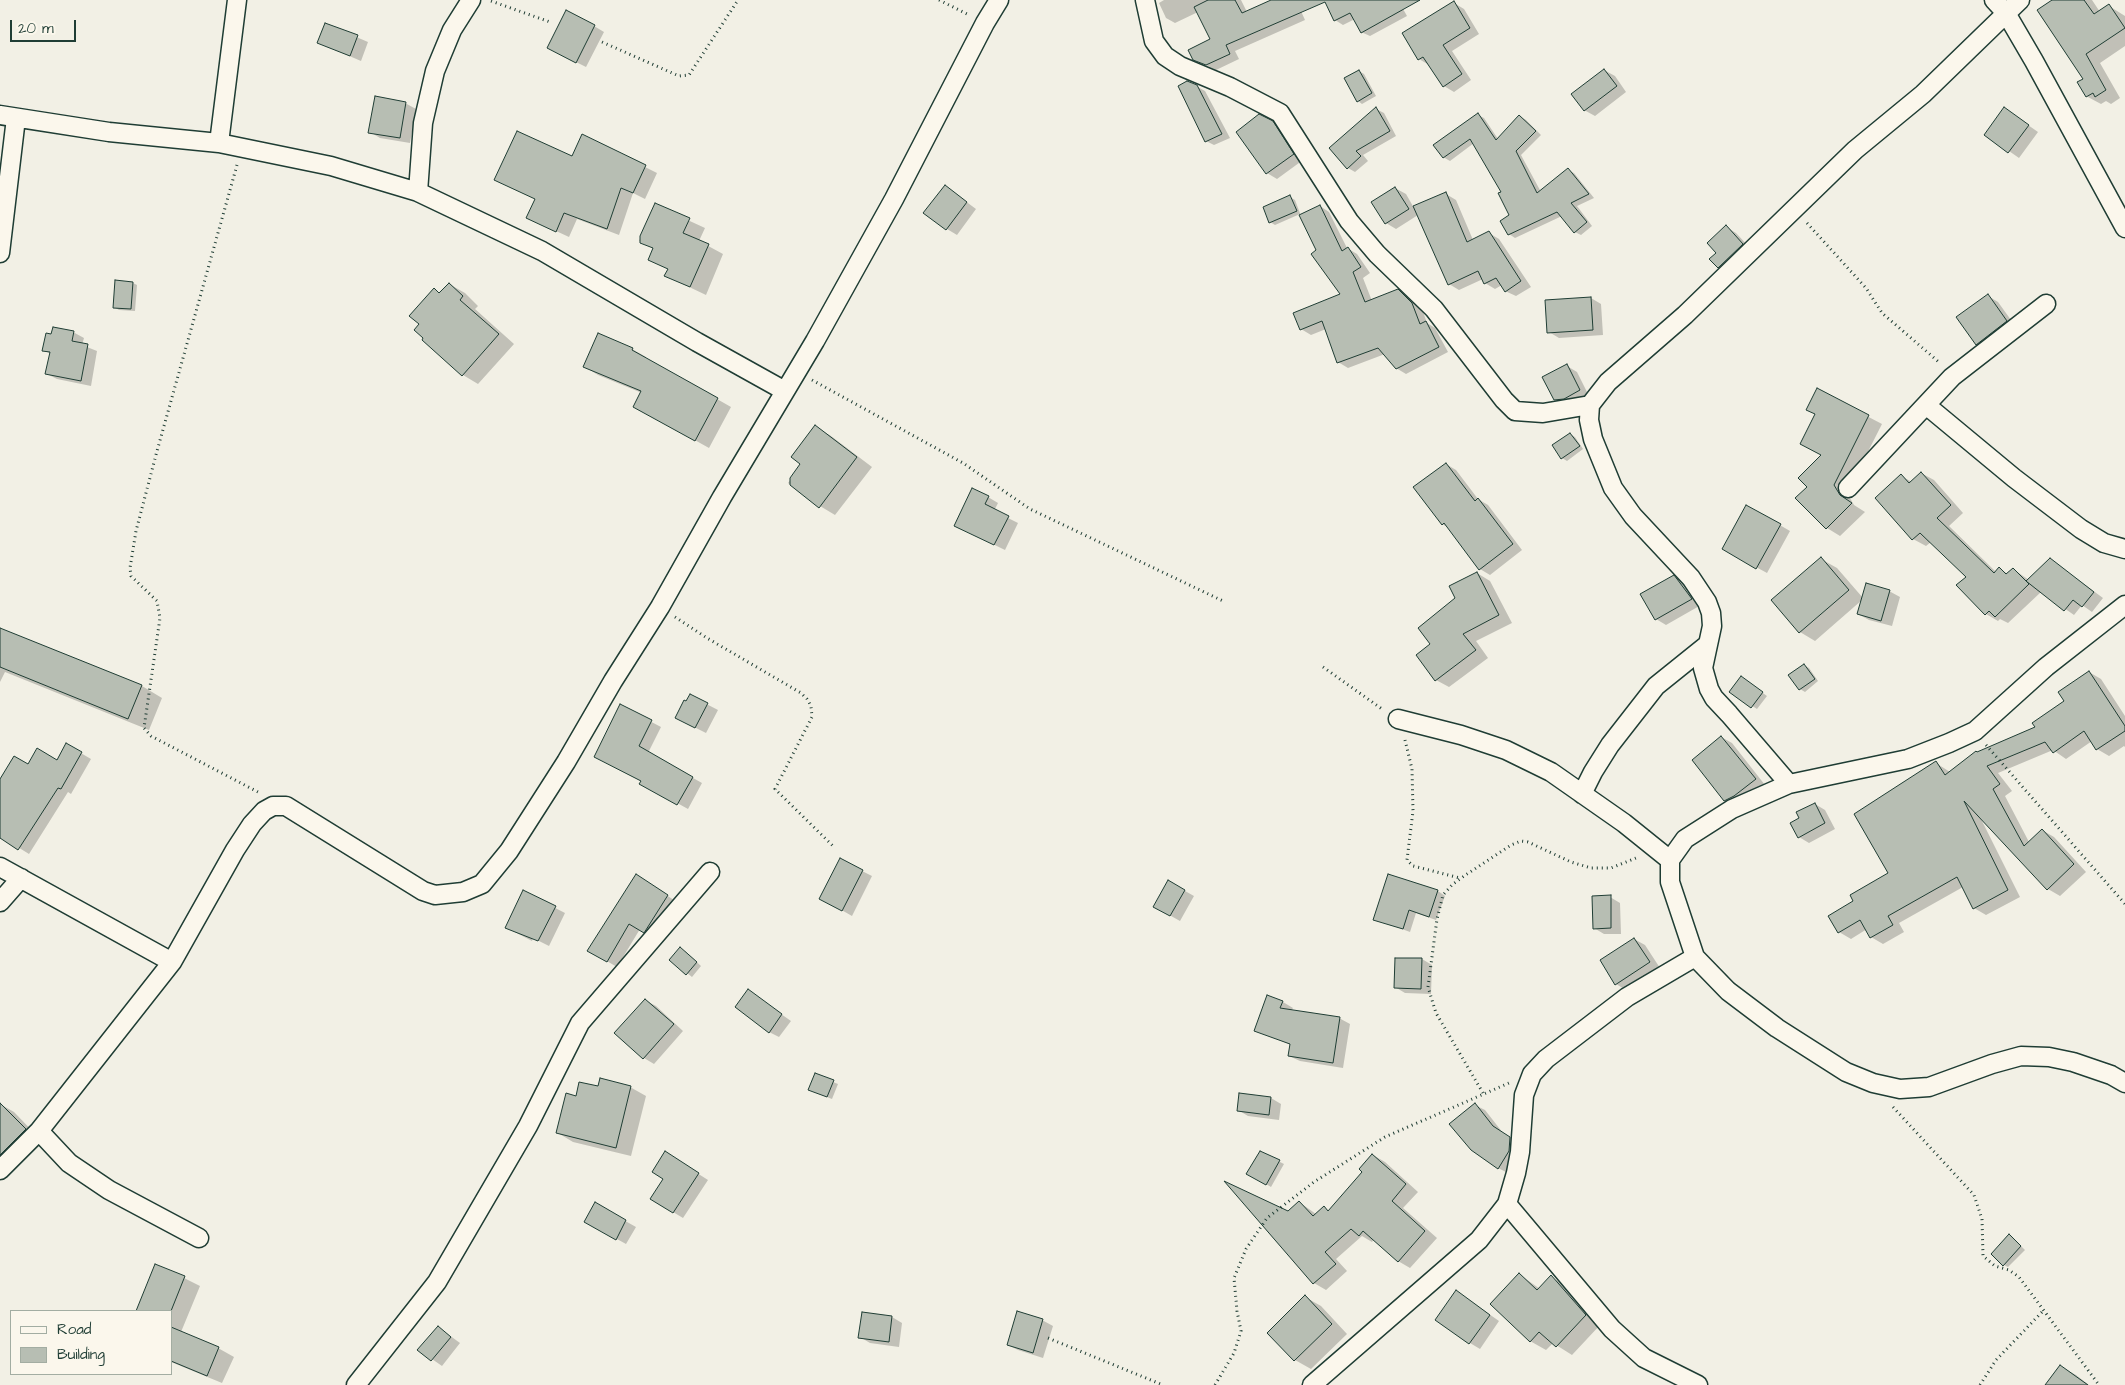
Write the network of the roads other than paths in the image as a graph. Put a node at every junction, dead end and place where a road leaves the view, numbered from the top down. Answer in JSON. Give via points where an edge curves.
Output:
{"nodes":[{"id":1,"x":237,"y":0,"type":"edge"},
{"id":2,"x":471,"y":0,"type":"edge"},
{"id":3,"x":999,"y":0,"type":"edge"},
{"id":4,"x":1144,"y":0,"type":"edge"},
{"id":5,"x":1994,"y":0,"type":"edge"},
{"id":6,"x":2020,"y":0,"type":"edge"},
{"id":7,"x":2006,"y":13,"type":"junction"},
{"id":8,"x":8,"y":116,"type":"edge"},
{"id":9,"x":219,"y":143,"type":"junction"},
{"id":10,"x":418,"y":192,"type":"junction"},
{"id":11,"x":2125,"y":228,"type":"edge"},
{"id":12,"x":0,"y":254,"type":"edge"},
{"id":13,"x":2046,"y":304,"type":"dead end"},
{"id":14,"x":785,"y":391,"type":"junction"},
{"id":15,"x":1926,"y":404,"type":"junction"},
{"id":16,"x":1590,"y":405,"type":"junction"},
{"id":17,"x":1848,"y":488,"type":"dead end"},
{"id":18,"x":2125,"y":549,"type":"edge"},
{"id":19,"x":2123,"y":612,"type":"edge"},
{"id":20,"x":1707,"y":645,"type":"junction"},
{"id":21,"x":1398,"y":719,"type":"road end"},
{"id":22,"x":1789,"y":784,"type":"junction"},
{"id":23,"x":1582,"y":794,"type":"junction"},
{"id":24,"x":1664,"y":855,"type":"junction"},
{"id":25,"x":0,"y":867,"type":"edge"},
{"id":26,"x":710,"y":872,"type":"dead end"},
{"id":27,"x":21,"y":878,"type":"junction"},
{"id":28,"x":0,"y":902,"type":"edge"},
{"id":29,"x":1695,"y":957,"type":"junction"},
{"id":30,"x":172,"y":962,"type":"junction"},
{"id":31,"x":2125,"y":1083,"type":"edge"},
{"id":32,"x":39,"y":1131,"type":"junction"},
{"id":33,"x":0,"y":1170,"type":"edge"},
{"id":34,"x":1507,"y":1204,"type":"junction"},
{"id":35,"x":199,"y":1238,"type":"dead end"},
{"id":36,"x":356,"y":1385,"type":"edge"},
{"id":37,"x":1312,"y":1385,"type":"edge"},
{"id":38,"x":1698,"y":1385,"type":"edge"}],
"edges":[{"from":1,"to":9,"type":"street"},
{"from":2,"to":10,"type":"street","via":[[452,30],[435,71],[423,123]]},
{"from":3,"to":14,"type":"street","via":[[984,23],[894,199]]},
{"from":4,"to":16,"type":"street","via":[[1154,41],[1164,56],[1280,113],[1349,221],[1434,309],[1515,411],[1543,412]]},
{"from":5,"to":7,"type":"street"},
{"from":6,"to":7,"type":"street"},
{"from":7,"to":11,"type":"street"},
{"from":7,"to":16,"type":"street","via":[[1923,94],[1855,150],[1685,316],[1608,382]]},
{"from":8,"to":9,"type":"street","via":[[109,132]]},
{"from":8,"to":12,"type":"street"},
{"from":9,"to":10,"type":"street","via":[[331,166]]},
{"from":10,"to":14,"type":"street","via":[[542,250]]},
{"from":13,"to":15,"type":"street","via":[[1952,376]]},
{"from":14,"to":30,"type":"street","via":[[660,607],[530,819],[482,884],[445,895],[423,891],[286,806],[273,806],[252,824]]},
{"from":15,"to":17,"type":"street"},
{"from":15,"to":18,"type":"street","via":[[2081,529],[2104,543]]},
{"from":16,"to":20,"type":"street","via":[[1588,420],[1613,488],[1633,516],[1691,578],[1707,602],[1712,626]]},
{"from":19,"to":22,"type":"street","via":[[2046,667],[1975,731],[1908,758]]},
{"from":20,"to":22,"type":"street","via":[[1704,668],[1714,698]]},
{"from":20,"to":23,"type":"street","via":[[1656,686],[1610,745]]},
{"from":21,"to":23,"type":"street","via":[[1506,750],[1551,772]]},
{"from":22,"to":24,"type":"street","via":[[1732,809]]},
{"from":23,"to":24,"type":"street"},
{"from":24,"to":29,"type":"street"},
{"from":25,"to":27,"type":"street"},
{"from":26,"to":36,"type":"street","via":[[580,1023],[528,1126],[437,1282]]},
{"from":27,"to":28,"type":"street"},
{"from":27,"to":30,"type":"street"},
{"from":29,"to":31,"type":"street","via":[[1728,991],[1777,1028],[1846,1072],[1873,1083],[1900,1089],[1929,1087],[2021,1056],[2073,1062]]},
{"from":29,"to":34,"type":"street","via":[[1627,997],[1546,1059],[1532,1074],[1524,1095],[1518,1159]]},
{"from":30,"to":32,"type":"street"},
{"from":32,"to":33,"type":"street"},
{"from":32,"to":35,"type":"street","via":[[69,1163],[108,1190]]},
{"from":34,"to":37,"type":"street","via":[[1479,1240]]},
{"from":34,"to":38,"type":"street","via":[[1612,1328],[1644,1358]]}]}
